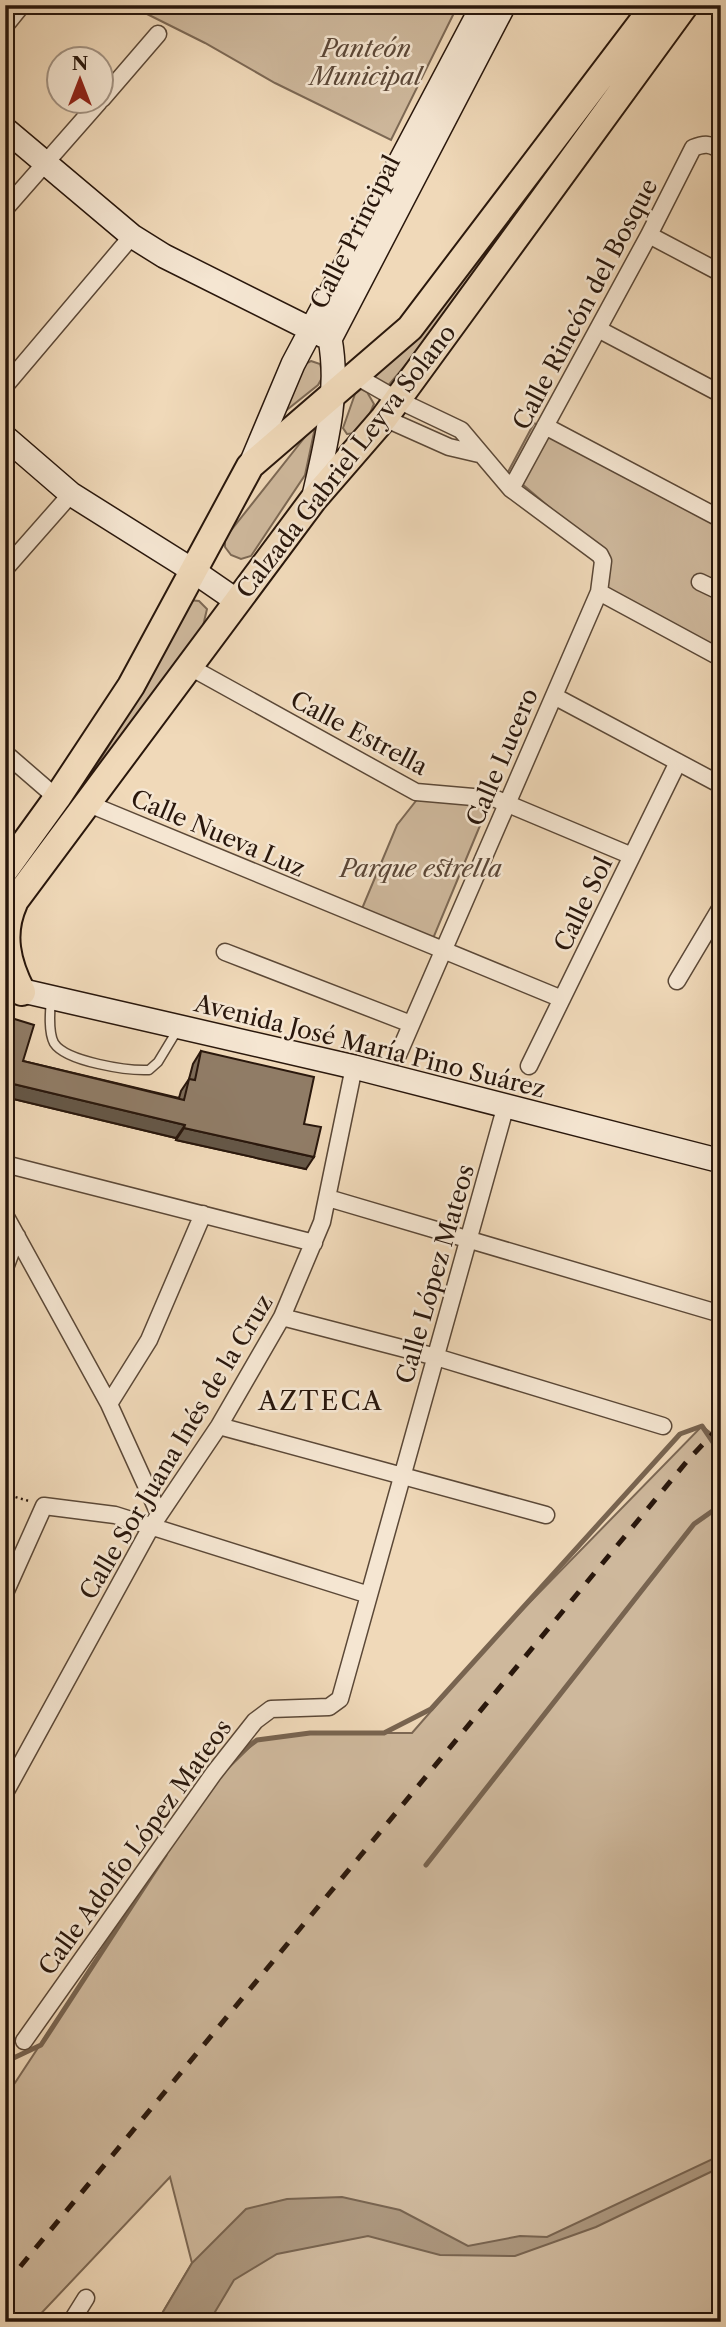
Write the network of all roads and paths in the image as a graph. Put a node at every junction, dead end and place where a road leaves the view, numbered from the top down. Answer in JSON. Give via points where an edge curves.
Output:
{"nodes":[{"id":1,"x":22,"y":5,"type":"edge"},
{"id":2,"x":483,"y":5,"type":"edge"},
{"id":3,"x":504,"y":5,"type":"edge"},
{"id":4,"x":655,"y":5,"type":"edge"},
{"id":5,"x":685,"y":5,"type":"edge"},
{"id":6,"x":5,"y":26,"type":"edge"},
{"id":7,"x":158,"y":34,"type":"dead end"},
{"id":8,"x":116,"y":82,"type":"edge"},
{"id":9,"x":86,"y":116,"type":"edge"},
{"id":10,"x":5,"y":130,"type":"edge"},
{"id":11,"x":721,"y":150,"type":"edge"},
{"id":12,"x":45,"y":165,"type":"junction"},
{"id":13,"x":5,"y":209,"type":"edge"},
{"id":14,"x":649,"y":235,"type":"junction"},
{"id":15,"x":132,"y":236,"type":"junction"},
{"id":16,"x":721,"y":273,"type":"edge"},
{"id":17,"x":598,"y":329,"type":"junction"},
{"id":18,"x":320,"y":334,"type":"junction"},
{"id":19,"x":356,"y":376,"type":"junction"},
{"id":20,"x":5,"y":386,"type":"edge"},
{"id":21,"x":332,"y":394,"type":"junction"},
{"id":22,"x":721,"y":394,"type":"edge"},
{"id":23,"x":391,"y":409,"type":"junction"},
{"id":24,"x":545,"y":426,"type":"junction"},
{"id":25,"x":5,"y":437,"type":"edge"},
{"id":26,"x":479,"y":454,"type":"junction"},
{"id":27,"x":250,"y":466,"type":"junction"},
{"id":28,"x":511,"y":489,"type":"junction"},
{"id":29,"x":71,"y":494,"type":"junction"},
{"id":30,"x":313,"y":500,"type":"junction"},
{"id":31,"x":721,"y":519,"type":"edge"},
{"id":32,"x":5,"y":569,"type":"edge"},
{"id":33,"x":192,"y":570,"type":"junction"},
{"id":34,"x":700,"y":582,"type":"dead end"},
{"id":35,"x":599,"y":592,"type":"junction"},
{"id":36,"x":721,"y":592,"type":"edge"},
{"id":37,"x":237,"y":601,"type":"junction"},
{"id":38,"x":721,"y":657,"type":"edge"},
{"id":39,"x":190,"y":667,"type":"junction"},
{"id":40,"x":554,"y":696,"type":"junction"},
{"id":41,"x":5,"y":753,"type":"edge"},
{"id":42,"x":678,"y":762,"type":"junction"},
{"id":43,"x":721,"y":785,"type":"edge"},
{"id":44,"x":57,"y":798,"type":"junction"},
{"id":45,"x":89,"y":804,"type":"junction"},
{"id":46,"x":507,"y":804,"type":"junction"},
{"id":47,"x":632,"y":856,"type":"junction"},
{"id":48,"x":5,"y":870,"type":"edge"},
{"id":49,"x":721,"y":907,"type":"edge"},
{"id":50,"x":9,"y":909,"type":"edge"},
{"id":51,"x":443,"y":951,"type":"junction"},
{"id":52,"x":225,"y":952,"type":"dead end"},
{"id":53,"x":677,"y":981,"type":"dead end"},
{"id":54,"x":14,"y":989,"type":"edge"},
{"id":55,"x":51,"y":999,"type":"junction"},
{"id":56,"x":562,"y":999,"type":"junction"},
{"id":57,"x":411,"y":1024,"type":"junction"},
{"id":58,"x":180,"y":1027,"type":"junction"},
{"id":59,"x":398,"y":1055,"type":"dead end"},
{"id":60,"x":529,"y":1066,"type":"dead end"},
{"id":61,"x":354,"y":1067,"type":"junction"},
{"id":62,"x":506,"y":1105,"type":"junction"},
{"id":63,"x":721,"y":1161,"type":"edge"},
{"id":64,"x":5,"y":1164,"type":"edge"},
{"id":65,"x":328,"y":1198,"type":"junction"},
{"id":66,"x":203,"y":1214,"type":"junction"},
{"id":67,"x":5,"y":1215,"type":"edge"},
{"id":68,"x":17,"y":1236,"type":"junction"},
{"id":69,"x":468,"y":1239,"type":"junction"},
{"id":70,"x":314,"y":1242,"type":"junction"},
{"id":71,"x":5,"y":1268,"type":"edge"},
{"id":72,"x":721,"y":1314,"type":"edge"},
{"id":73,"x":282,"y":1317,"type":"junction"},
{"id":74,"x":436,"y":1356,"type":"junction"},
{"id":75,"x":109,"y":1404,"type":"junction"},
{"id":76,"x":219,"y":1426,"type":"junction"},
{"id":77,"x":663,"y":1426,"type":"dead end"},
{"id":78,"x":402,"y":1476,"type":"junction"},
{"id":79,"x":5,"y":1494,"type":"edge"},
{"id":80,"x":44,"y":1506,"type":"junction"},
{"id":81,"x":546,"y":1515,"type":"dead end"},
{"id":82,"x":155,"y":1520,"type":"junction"},
{"id":83,"x":5,"y":1593,"type":"edge"},
{"id":84,"x":369,"y":1595,"type":"junction"},
{"id":85,"x":340,"y":1699,"type":"joint"},
{"id":86,"x":5,"y":1793,"type":"edge"},
{"id":87,"x":24,"y":2041,"type":"dead end"},
{"id":88,"x":86,"y":2298,"type":"dead end"},
{"id":89,"x":71,"y":2322,"type":"edge"}],
"edges":[{"from":1,"to":6,"type":"street"},
{"from":2,"to":18,"type":"street","name":"Calle Principal"},
{"from":3,"to":18,"type":"street","name":"Calle Principal"},
{"from":4,"to":19,"type":"main road","name":"Calzada Gabriel Leyva Solano","via":[[411,328]]},
{"from":5,"to":23,"type":"main road","name":"Calzada Gabriel Leyva Solano"},
{"from":7,"to":8,"type":"street"},
{"from":9,"to":12,"type":"street"},
{"from":10,"to":12,"type":"street"},
{"from":11,"to":14,"type":"street","name":"Calle Rincón del Bosque","via":[[710,144],[693,148]]},
{"from":12,"to":13,"type":"street"},
{"from":12,"to":15,"type":"street"},
{"from":14,"to":16,"type":"street"},
{"from":14,"to":17,"type":"street","name":"Calle Rincón del Bosque"},
{"from":15,"to":18,"type":"street"},
{"from":15,"to":20,"type":"street"},
{"from":17,"to":22,"type":"street"},
{"from":17,"to":24,"type":"street","name":"Calle Rincón del Bosque"},
{"from":18,"to":21,"type":"street","name":"Calle Principal","via":[[334,357]]},
{"from":18,"to":27,"type":"street","name":"Calle Principal","via":[[293,364]]},
{"from":19,"to":21,"type":"main road","name":"Calzada Gabriel Leyva Solano"},
{"from":19,"to":23,"type":"street"},
{"from":21,"to":27,"type":"main road","name":"Calzada Gabriel Leyva Solano"},
{"from":21,"to":30,"type":"street","name":"Calle Principal"},
{"from":23,"to":26,"type":"street","via":[[449,447]]},
{"from":23,"to":26,"type":"street","via":[[461,430]]},
{"from":23,"to":30,"type":"main road","name":"Calzada Gabriel Leyva Solano"},
{"from":24,"to":28,"type":"street","name":"Calle Rincón del Bosque"},
{"from":24,"to":31,"type":"street"},
{"from":25,"to":29,"type":"street"},
{"from":26,"to":28,"type":"street"},
{"from":27,"to":33,"type":"main road","name":"Calzada Gabriel Leyva Solano"},
{"from":28,"to":35,"type":"street","name":"Calle Lucero","via":[[600,555]]},
{"from":29,"to":32,"type":"street"},
{"from":29,"to":33,"type":"street"},
{"from":30,"to":37,"type":"main road","name":"Calzada Gabriel Leyva Solano"},
{"from":33,"to":37,"type":"street"},
{"from":33,"to":44,"type":"main road","name":"Calzada Gabriel Leyva Solano","via":[[131,686]]},
{"from":34,"to":36,"type":"street"},
{"from":35,"to":38,"type":"street"},
{"from":35,"to":40,"type":"street","name":"Calle Lucero"},
{"from":37,"to":39,"type":"main road","name":"Calzada Gabriel Leyva Solano"},
{"from":39,"to":45,"type":"main road","name":"Calzada Gabriel Leyva Solano"},
{"from":39,"to":46,"type":"street","name":"Calle Estrella","via":[[416,792],[496,799]]},
{"from":40,"to":42,"type":"street"},
{"from":40,"to":46,"type":"street","name":"Calle Lucero"},
{"from":41,"to":44,"type":"street"},
{"from":42,"to":43,"type":"street"},
{"from":42,"to":47,"type":"street","name":"Calle Sol"},
{"from":44,"to":48,"type":"main road","name":"Calzada Gabriel Leyva Solano"},
{"from":45,"to":50,"type":"main road","name":"Calzada Gabriel Leyva Solano"},
{"from":45,"to":51,"type":"street","name":"Calle Nueva Luz"},
{"from":46,"to":47,"type":"street","name":"Calle Estrella"},
{"from":46,"to":51,"type":"street","name":"Calle Lucero"},
{"from":47,"to":56,"type":"street","name":"Calle Sol"},
{"from":49,"to":53,"type":"street"},
{"from":50,"to":54,"type":"main road","via":[[6,951]]},
{"from":51,"to":56,"type":"street","name":"Calle Nueva Luz"},
{"from":51,"to":57,"type":"street","name":"Calle Lucero"},
{"from":52,"to":57,"type":"street"},
{"from":54,"to":55,"type":"street","name":"Avenida José María Pino Suárez"},
{"from":55,"to":58,"type":"street","name":"Avenida José María Pino Suárez"},
{"from":55,"to":58,"type":"lane","via":[[54,1043],[81,1059],[110,1067],[149,1070]]},
{"from":56,"to":60,"type":"street","name":"Calle Sol"},
{"from":57,"to":59,"type":"street","name":"Calle Lucero"},
{"from":58,"to":61,"type":"street","name":"Avenida José María Pino Suárez"},
{"from":61,"to":62,"type":"street","name":"Avenida José María Pino Suárez"},
{"from":61,"to":65,"type":"street","name":"Calle Sor Juana Inés de la Cruz"},
{"from":62,"to":63,"type":"street","name":"Avenida José María Pino Suárez"},
{"from":62,"to":69,"type":"street","name":"Calle López Mateos"},
{"from":64,"to":66,"type":"street"},
{"from":65,"to":69,"type":"street"},
{"from":65,"to":70,"type":"street","name":"Calle Sor Juana Inés de la Cruz"},
{"from":66,"to":70,"type":"street"},
{"from":66,"to":75,"type":"street","via":[[149,1340]]},
{"from":67,"to":68,"type":"street"},
{"from":68,"to":71,"type":"street"},
{"from":68,"to":75,"type":"street"},
{"from":69,"to":72,"type":"street"},
{"from":69,"to":74,"type":"street","name":"Calle López Mateos"},
{"from":70,"to":73,"type":"street","name":"Calle Sor Juana Inés de la Cruz"},
{"from":73,"to":74,"type":"street"},
{"from":73,"to":76,"type":"street","name":"Calle Sor Juana Inés de la Cruz"},
{"from":74,"to":77,"type":"street"},
{"from":74,"to":78,"type":"street","name":"Calle López Mateos"},
{"from":75,"to":82,"type":"street"},
{"from":76,"to":78,"type":"street"},
{"from":76,"to":82,"type":"street","name":"Calle Sor Juana Inés de la Cruz"},
{"from":78,"to":81,"type":"street"},
{"from":78,"to":84,"type":"street","name":"Calle López Mateos"},
{"from":79,"to":80,"type":"path"},
{"from":80,"to":82,"type":"street"},
{"from":80,"to":83,"type":"street"},
{"from":82,"to":84,"type":"street"},
{"from":82,"to":86,"type":"street","name":"Calle Sor Juana Inés de la Cruz"},
{"from":84,"to":85,"type":"street","name":"Calle López Mateos"},
{"from":85,"to":87,"type":"street","name":"Calle Adolfo López Mateos","via":[[329,1707],[271,1709],[256,1721]]},
{"from":88,"to":89,"type":"street"}]}
